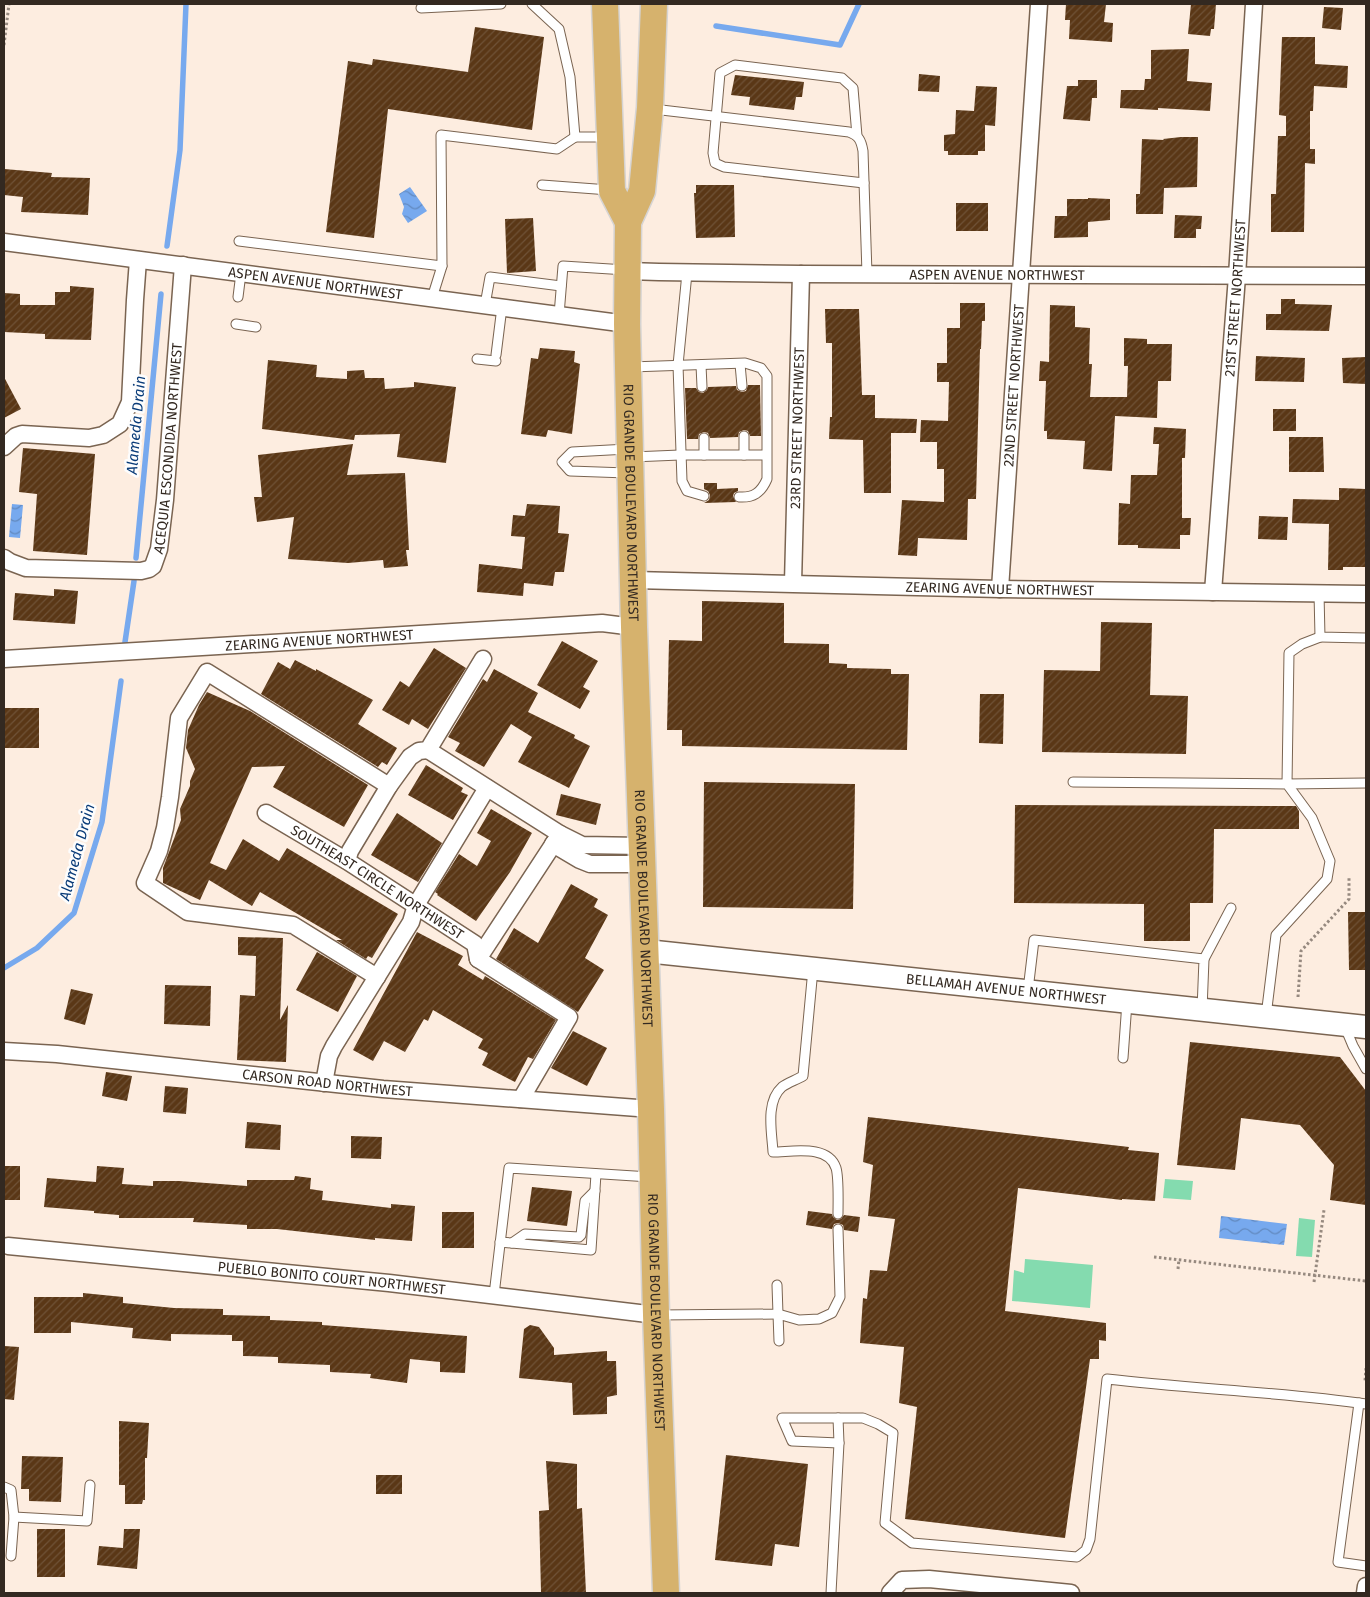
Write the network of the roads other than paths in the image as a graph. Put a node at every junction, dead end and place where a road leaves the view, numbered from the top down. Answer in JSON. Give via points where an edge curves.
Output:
{"nodes":[{"id":1,"x":501,"y":4,"type":"edge"},
{"id":2,"x":532,"y":4,"type":"edge"},
{"id":3,"x":605,"y":4,"type":"edge"},
{"id":4,"x":654,"y":4,"type":"edge"},
{"id":5,"x":1038,"y":4,"type":"edge"},
{"id":6,"x":1254,"y":4,"type":"edge"},
{"id":7,"x":421,"y":8,"type":"dead end"},
{"id":8,"x":650,"y":108,"type":"junction"},
{"id":9,"x":717,"y":117,"type":"junction"},
{"id":10,"x":857,"y":136,"type":"junction"},
{"id":11,"x":574,"y":137,"type":"junction"},
{"id":12,"x":610,"y":137,"type":"junction"},
{"id":13,"x":864,"y":183,"type":"junction"},
{"id":14,"x":542,"y":185,"type":"dead end"},
{"id":15,"x":612,"y":191,"type":"junction"},
{"id":16,"x":628,"y":222,"type":"junction"},
{"id":17,"x":239,"y":241,"type":"dead end"},
{"id":18,"x":4,"y":242,"type":"edge"},
{"id":19,"x":138,"y":260,"type":"junction"},
{"id":20,"x":183,"y":265,"type":"junction"},
{"id":21,"x":442,"y":266,"type":"junction"},
{"id":22,"x":628,"y":271,"type":"junction"},
{"id":23,"x":241,"y":273,"type":"junction"},
{"id":24,"x":688,"y":273,"type":"junction"},
{"id":25,"x":801,"y":274,"type":"junction"},
{"id":26,"x":867,"y":274,"type":"junction"},
{"id":27,"x":1021,"y":275,"type":"junction"},
{"id":28,"x":1237,"y":276,"type":"junction"},
{"id":29,"x":1366,"y":276,"type":"edge"},
{"id":30,"x":561,"y":286,"type":"junction"},
{"id":31,"x":238,"y":296,"type":"dead end"},
{"id":32,"x":432,"y":298,"type":"junction"},
{"id":33,"x":485,"y":305,"type":"junction"},
{"id":34,"x":502,"y":307,"type":"junction"},
{"id":35,"x":559,"y":314,"type":"junction"},
{"id":36,"x":236,"y":324,"type":"dead end"},
{"id":37,"x":627,"y":324,"type":"junction"},
{"id":38,"x":256,"y":327,"type":"dead end"},
{"id":39,"x":477,"y":359,"type":"dead end"},
{"id":40,"x":740,"y":364,"type":"junction"},
{"id":41,"x":678,"y":365,"type":"junction"},
{"id":42,"x":701,"y":365,"type":"junction"},
{"id":43,"x":628,"y":367,"type":"junction"},
{"id":44,"x":742,"y":386,"type":"dead end"},
{"id":45,"x":702,"y":387,"type":"dead end"},
{"id":46,"x":744,"y":436,"type":"dead end"},
{"id":47,"x":704,"y":438,"type":"dead end"},
{"id":48,"x":4,"y":447,"type":"edge"},
{"id":49,"x":680,"y":455,"type":"junction"},
{"id":50,"x":704,"y":455,"type":"junction"},
{"id":51,"x":744,"y":455,"type":"junction"},
{"id":52,"x":766,"y":455,"type":"junction"},
{"id":53,"x":631,"y":460,"type":"junction"},
{"id":54,"x":704,"y":496,"type":"dead end"},
{"id":55,"x":739,"y":497,"type":"dead end"},
{"id":56,"x":4,"y":558,"type":"edge"},
{"id":57,"x":634,"y":580,"type":"junction"},
{"id":58,"x":793,"y":583,"type":"junction"},
{"id":59,"x":1000,"y":589,"type":"junction"},
{"id":60,"x":1213,"y":592,"type":"junction"},
{"id":61,"x":1319,"y":593,"type":"junction"},
{"id":62,"x":1366,"y":594,"type":"edge"},
{"id":63,"x":634,"y":627,"type":"junction"},
{"id":64,"x":1320,"y":637,"type":"junction"},
{"id":65,"x":1366,"y":638,"type":"edge"},
{"id":66,"x":4,"y":659,"type":"edge"},
{"id":67,"x":483,"y":659,"type":"dead end"},
{"id":68,"x":428,"y":750,"type":"junction"},
{"id":69,"x":1073,"y":782,"type":"dead end"},
{"id":70,"x":1366,"y":783,"type":"edge"},
{"id":71,"x":1288,"y":784,"type":"junction"},
{"id":72,"x":389,"y":786,"type":"junction"},
{"id":73,"x":487,"y":788,"type":"junction"},
{"id":74,"x":266,"y":813,"type":"dead end"},
{"id":75,"x":556,"y":839,"type":"junction"},
{"id":76,"x":642,"y":855,"type":"junction"},
{"id":77,"x":347,"y":861,"type":"junction"},
{"id":78,"x":416,"y":905,"type":"junction"},
{"id":79,"x":1231,"y":908,"type":"dead end"},
{"id":80,"x":646,"y":951,"type":"junction"},
{"id":81,"x":478,"y":959,"type":"junction"},
{"id":82,"x":1204,"y":959,"type":"junction"},
{"id":83,"x":813,"y":969,"type":"junction"},
{"id":84,"x":377,"y":977,"type":"junction"},
{"id":85,"x":1028,"y":991,"type":"junction"},
{"id":86,"x":1127,"y":1002,"type":"junction"},
{"id":87,"x":1202,"y":1010,"type":"junction"},
{"id":88,"x":1266,"y":1017,"type":"junction"},
{"id":89,"x":1344,"y":1024,"type":"junction"},
{"id":90,"x":1366,"y":1027,"type":"edge"},
{"id":91,"x":4,"y":1050,"type":"edge"},
{"id":92,"x":1123,"y":1058,"type":"dead end"},
{"id":93,"x":1365,"y":1067,"type":"edge"},
{"id":94,"x":324,"y":1083,"type":"junction"},
{"id":95,"x":521,"y":1099,"type":"junction"},
{"id":96,"x":651,"y":1109,"type":"junction"},
{"id":97,"x":596,"y":1174,"type":"junction"},
{"id":98,"x":653,"y":1178,"type":"junction"},
{"id":99,"x":595,"y":1191,"type":"junction"},
{"id":100,"x":838,"y":1214,"type":"dead end"},
{"id":101,"x":838,"y":1229,"type":"dead end"},
{"id":102,"x":500,"y":1242,"type":"junction"},
{"id":103,"x":512,"y":1242,"type":"junction"},
{"id":104,"x":8,"y":1246,"type":"dead end"},
{"id":105,"x":777,"y":1285,"type":"dead end"},
{"id":106,"x":494,"y":1296,"type":"junction"},
{"id":107,"x":778,"y":1314,"type":"junction"},
{"id":108,"x":656,"y":1315,"type":"junction"},
{"id":109,"x":779,"y":1341,"type":"dead end"},
{"id":110,"x":1363,"y":1403,"type":"edge"},
{"id":111,"x":838,"y":1418,"type":"junction"},
{"id":112,"x":839,"y":1442,"type":"junction"},
{"id":113,"x":90,"y":1485,"type":"dead end"},
{"id":114,"x":4,"y":1487,"type":"edge"},
{"id":115,"x":14,"y":1517,"type":"junction"},
{"id":116,"x":10,"y":1556,"type":"dead end"},
{"id":117,"x":1366,"y":1566,"type":"edge"},
{"id":118,"x":1366,"y":1588,"type":"edge"},
{"id":119,"x":666,"y":1593,"type":"edge"},
{"id":120,"x":832,"y":1593,"type":"edge"},
{"id":121,"x":890,"y":1593,"type":"edge"},
{"id":122,"x":1071,"y":1593,"type":"edge"},
{"id":123,"x":1365,"y":1593,"type":"edge"}],
"edges":[{"from":1,"to":7,"type":"lane"},
{"from":2,"to":11,"type":"lane","via":[[559,30],[570,77]]},
{"from":3,"to":12,"type":"main road","name":"RIO GRANDE BOULEVARD NORTHWEST"},
{"from":4,"to":8,"type":"main road","name":"RIO GRANDE BOULEVARD NORTHWEST"},
{"from":5,"to":27,"type":"street","name":"22ND STREET NORTHWEST"},
{"from":6,"to":28,"type":"street","name":"21ST STREET NORTHWEST"},
{"from":8,"to":9,"type":"lane"},
{"from":8,"to":16,"type":"main road","name":"RIO GRANDE BOULEVARD NORTHWEST","via":[[642,191]]},
{"from":9,"to":10,"type":"lane","via":[[849,132]]},
{"from":9,"to":10,"type":"lane","via":[[720,73],[735,65],[842,78],[853,88]]},
{"from":9,"to":13,"type":"lane","via":[[715,163],[724,167]]},
{"from":10,"to":13,"type":"lane","via":[[863,151]]},
{"from":11,"to":12,"type":"lane"},
{"from":11,"to":21,"type":"lane","via":[[557,149],[441,135]]},
{"from":12,"to":15,"type":"main road","name":"RIO GRANDE BOULEVARD NORTHWEST"},
{"from":13,"to":26,"type":"lane"},
{"from":14,"to":15,"type":"lane"},
{"from":15,"to":16,"type":"main road","name":"RIO GRANDE BOULEVARD NORTHWEST"},
{"from":16,"to":22,"type":"main road","name":"RIO GRANDE BOULEVARD NORTHWEST"},
{"from":17,"to":21,"type":"lane"},
{"from":18,"to":19,"type":"street","name":"ASPEN AVENUE NORTHWEST"},
{"from":19,"to":20,"type":"street","name":"ASPEN AVENUE NORTHWEST"},
{"from":19,"to":48,"type":"street","via":[[130,402],[120,424],[89,438],[22,434]]},
{"from":20,"to":23,"type":"street","name":"ASPEN AVENUE NORTHWEST"},
{"from":20,"to":56,"type":"street","name":"ACEQUIA ESCONDIDA NORTHWEST","via":[[165,500],[159,548],[153,566],[141,571],[26,568]]},
{"from":21,"to":32,"type":"lane"},
{"from":22,"to":24,"type":"street","name":"ASPEN AVENUE NORTHWEST"},
{"from":22,"to":30,"type":"lane","via":[[563,266]]},
{"from":22,"to":37,"type":"main road","name":"RIO GRANDE BOULEVARD NORTHWEST"},
{"from":23,"to":31,"type":"lane"},
{"from":23,"to":32,"type":"street","name":"ASPEN AVENUE NORTHWEST"},
{"from":24,"to":25,"type":"street","name":"ASPEN AVENUE NORTHWEST"},
{"from":24,"to":41,"type":"lane"},
{"from":25,"to":26,"type":"street","name":"ASPEN AVENUE NORTHWEST"},
{"from":25,"to":58,"type":"street","name":"23RD STREET NORTHWEST"},
{"from":26,"to":27,"type":"street","name":"ASPEN AVENUE NORTHWEST"},
{"from":27,"to":28,"type":"street","name":"ASPEN AVENUE NORTHWEST"},
{"from":27,"to":59,"type":"street","name":"22ND STREET NORTHWEST"},
{"from":28,"to":29,"type":"street","name":"ASPEN AVENUE NORTHWEST"},
{"from":28,"to":60,"type":"street","name":"21ST STREET NORTHWEST"},
{"from":30,"to":33,"type":"lane","via":[[490,277]]},
{"from":30,"to":35,"type":"lane"},
{"from":32,"to":33,"type":"street","name":"ASPEN AVENUE NORTHWEST"},
{"from":33,"to":34,"type":"street","name":"ASPEN AVENUE NORTHWEST"},
{"from":34,"to":35,"type":"street","name":"ASPEN AVENUE NORTHWEST"},
{"from":34,"to":39,"type":"lane","via":[[496,358]]},
{"from":35,"to":37,"type":"street","name":"ASPEN AVENUE NORTHWEST"},
{"from":36,"to":38,"type":"lane"},
{"from":37,"to":43,"type":"main road","name":"RIO GRANDE BOULEVARD NORTHWEST"},
{"from":40,"to":42,"type":"lane"},
{"from":40,"to":44,"type":"lane"},
{"from":40,"to":52,"type":"lane","via":[[761,368],[767,376]]},
{"from":41,"to":42,"type":"lane"},
{"from":41,"to":43,"type":"lane"},
{"from":41,"to":49,"type":"lane"},
{"from":42,"to":45,"type":"lane"},
{"from":43,"to":53,"type":"main road","name":"RIO GRANDE BOULEVARD NORTHWEST"},
{"from":46,"to":51,"type":"lane"},
{"from":47,"to":50,"type":"lane"},
{"from":49,"to":50,"type":"lane"},
{"from":49,"to":53,"type":"lane"},
{"from":49,"to":54,"type":"lane","via":[[682,480],[687,491]]},
{"from":50,"to":51,"type":"lane"},
{"from":51,"to":52,"type":"lane"},
{"from":52,"to":55,"type":"lane","via":[[767,479],[763,488],[750,497]]},
{"from":53,"to":53,"type":"lane","via":[[572,452],[562,462],[570,471]]},
{"from":53,"to":57,"type":"main road","name":"RIO GRANDE BOULEVARD NORTHWEST"},
{"from":57,"to":58,"type":"street","name":"ZEARING AVENUE NORTHWEST"},
{"from":57,"to":63,"type":"main road","name":"RIO GRANDE BOULEVARD NORTHWEST"},
{"from":58,"to":59,"type":"street","name":"ZEARING AVENUE NORTHWEST"},
{"from":59,"to":60,"type":"street","name":"ZEARING AVENUE NORTHWEST"},
{"from":60,"to":61,"type":"street","name":"ZEARING AVENUE NORTHWEST"},
{"from":61,"to":62,"type":"street","name":"ZEARING AVENUE NORTHWEST"},
{"from":61,"to":64,"type":"lane"},
{"from":63,"to":66,"type":"street","name":"ZEARING AVENUE NORTHWEST","via":[[602,623]]},
{"from":63,"to":76,"type":"main road","name":"RIO GRANDE BOULEVARD NORTHWEST"},
{"from":64,"to":65,"type":"lane"},
{"from":64,"to":71,"type":"lane","via":[[1289,652]]},
{"from":67,"to":68,"type":"street"},
{"from":68,"to":72,"type":"street","via":[[410,757]]},
{"from":68,"to":73,"type":"street"},
{"from":69,"to":71,"type":"lane"},
{"from":70,"to":71,"type":"lane"},
{"from":71,"to":88,"type":"lane","via":[[1312,818],[1330,861],[1327,879],[1276,935]]},
{"from":72,"to":77,"type":"street"},
{"from":72,"to":84,"type":"street","via":[[207,672],[179,718],[165,828],[145,883],[188,912],[293,925]]},
{"from":73,"to":75,"type":"street"},
{"from":73,"to":78,"type":"street"},
{"from":74,"to":77,"type":"street","name":"SOUTHEAST CIRCLE NORTHWEST"},
{"from":75,"to":76,"type":"street","via":[[590,864]]},
{"from":75,"to":81,"type":"street"},
{"from":76,"to":80,"type":"main road","name":"RIO GRANDE BOULEVARD NORTHWEST"},
{"from":77,"to":78,"type":"street","name":"SOUTHEAST CIRCLE NORTHWEST"},
{"from":78,"to":81,"type":"street","name":"SOUTHEAST CIRCLE NORTHWEST","via":[[475,944]]},
{"from":78,"to":84,"type":"street","via":[[411,922]]},
{"from":79,"to":82,"type":"lane"},
{"from":80,"to":83,"type":"street","name":"BELLAMAH AVENUE NORTHWEST"},
{"from":80,"to":96,"type":"main road","name":"RIO GRANDE BOULEVARD NORTHWEST"},
{"from":81,"to":95,"type":"street","name":"SOUTHEAST CIRCLE NORTHWEST","via":[[569,1017]]},
{"from":82,"to":85,"type":"lane","via":[[1034,940]]},
{"from":82,"to":87,"type":"lane"},
{"from":83,"to":85,"type":"street","name":"BELLAMAH AVENUE NORTHWEST"},
{"from":83,"to":100,"type":"lane","via":[[803,1076],[782,1087],[774,1096],[771,1108],[773,1152],[808,1151],[821,1153],[830,1159],[836,1168]]},
{"from":84,"to":94,"type":"street","via":[[334,1046]]},
{"from":85,"to":86,"type":"street","name":"BELLAMAH AVENUE NORTHWEST"},
{"from":86,"to":87,"type":"street","name":"BELLAMAH AVENUE NORTHWEST"},
{"from":86,"to":92,"type":"lane"},
{"from":87,"to":88,"type":"street","name":"BELLAMAH AVENUE NORTHWEST"},
{"from":88,"to":89,"type":"street","name":"BELLAMAH AVENUE NORTHWEST"},
{"from":89,"to":90,"type":"street","name":"BELLAMAH AVENUE NORTHWEST"},
{"from":89,"to":93,"type":"lane"},
{"from":91,"to":94,"type":"street","name":"CARSON ROAD NORTHWEST"},
{"from":94,"to":95,"type":"street","name":"CARSON ROAD NORTHWEST"},
{"from":95,"to":96,"type":"street","name":"CARSON ROAD NORTHWEST"},
{"from":96,"to":98,"type":"main road","name":"RIO GRANDE BOULEVARD NORTHWEST"},
{"from":97,"to":98,"type":"lane"},
{"from":97,"to":99,"type":"lane"},
{"from":97,"to":102,"type":"lane","via":[[509,1168]]},
{"from":98,"to":108,"type":"main road","name":"RIO GRANDE BOULEVARD NORTHWEST"},
{"from":99,"to":103,"type":"lane","via":[[585,1201],[581,1235],[525,1234]]},
{"from":99,"to":103,"type":"lane","via":[[591,1250]]},
{"from":101,"to":107,"type":"lane","via":[[840,1297],[832,1313],[819,1319],[799,1320]]},
{"from":102,"to":103,"type":"lane"},
{"from":102,"to":106,"type":"lane"},
{"from":104,"to":106,"type":"street","name":"PUEBLO BONITO COURT NORTHWEST"},
{"from":105,"to":107,"type":"lane"},
{"from":106,"to":108,"type":"street","name":"PUEBLO BONITO COURT NORTHWEST"},
{"from":107,"to":108,"type":"lane"},
{"from":107,"to":109,"type":"lane"},
{"from":108,"to":119,"type":"main road","name":"RIO GRANDE BOULEVARD NORTHWEST"},
{"from":110,"to":111,"type":"lane","via":[[1107,1379],[1090,1539],[1086,1550],[1077,1557],[912,1543],[885,1523],[893,1433],[863,1418]]},
{"from":110,"to":117,"type":"lane","via":[[1338,1562]]},
{"from":111,"to":112,"type":"lane"},
{"from":111,"to":112,"type":"lane","via":[[782,1418],[792,1441]]},
{"from":112,"to":120,"type":"lane"},
{"from":113,"to":115,"type":"lane","via":[[87,1521]]},
{"from":114,"to":115,"type":"lane","via":[[10,1490]]},
{"from":115,"to":116,"type":"lane"},
{"from":118,"to":123,"type":"street"},
{"from":121,"to":122,"type":"street","via":[[902,1580],[929,1579]]}]}
